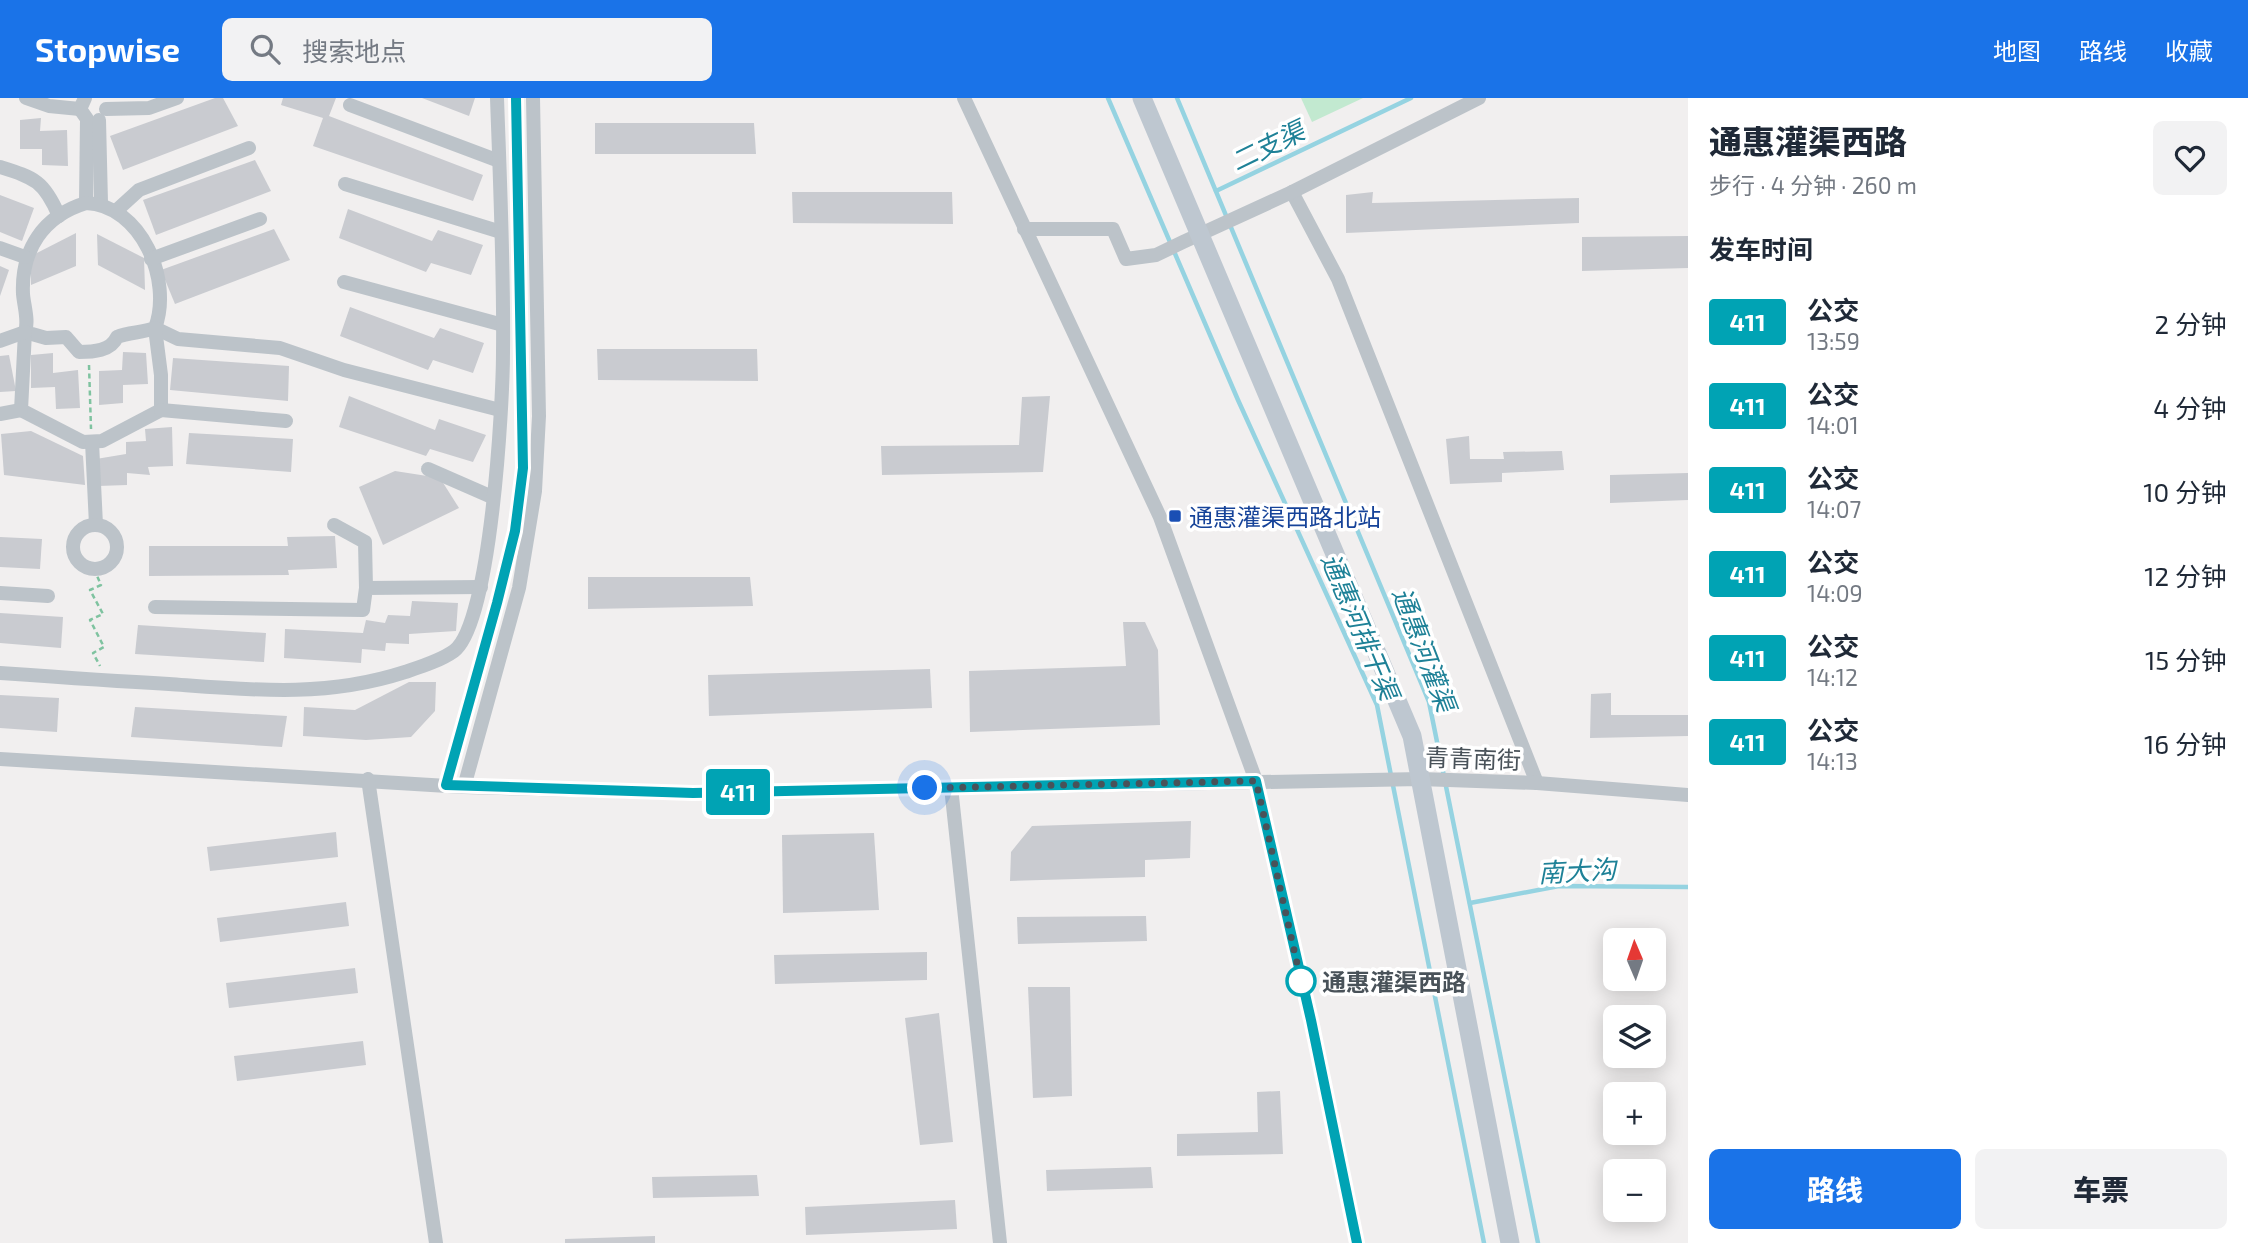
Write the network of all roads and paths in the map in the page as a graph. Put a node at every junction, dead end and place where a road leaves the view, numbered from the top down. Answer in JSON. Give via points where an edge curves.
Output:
{"nodes":[{"id":1,"x":26,"y":98,"type":"edge"},
{"id":2,"x":177,"y":98,"type":"edge"},
{"id":3,"x":498,"y":98,"type":"edge"},
{"id":4,"x":516,"y":98,"type":"edge"},
{"id":5,"x":533,"y":98,"type":"edge"},
{"id":6,"x":964,"y":98,"type":"edge"},
{"id":7,"x":1142,"y":98,"type":"edge"},
{"id":8,"x":1479,"y":98,"type":"edge"},
{"id":9,"x":350,"y":105,"type":"dead end"},
{"id":10,"x":93,"y":109,"type":"edge"},
{"id":11,"x":249,"y":148,"type":"dead end"},
{"id":12,"x":499,"y":161,"type":"junction"},
{"id":13,"x":0,"y":167,"type":"edge"},
{"id":14,"x":345,"y":184,"type":"dead end"},
{"id":15,"x":1292,"y":192,"type":"junction"},
{"id":16,"x":94,"y":203,"type":"junction"},
{"id":17,"x":117,"y":210,"type":"junction"},
{"id":18,"x":59,"y":216,"type":"junction"},
{"id":19,"x":260,"y":219,"type":"dead end"},
{"id":20,"x":1024,"y":229,"type":"junction"},
{"id":21,"x":501,"y":232,"type":"junction"},
{"id":22,"x":1199,"y":235,"type":"junction"},
{"id":23,"x":0,"y":248,"type":"edge"},
{"id":24,"x":25,"y":257,"type":"junction"},
{"id":25,"x":151,"y":259,"type":"junction"},
{"id":26,"x":344,"y":282,"type":"dead end"},
{"id":27,"x":503,"y":325,"type":"junction"},
{"id":28,"x":155,"y":328,"type":"junction"},
{"id":29,"x":25,"y":332,"type":"junction"},
{"id":30,"x":0,"y":341,"type":"edge"},
{"id":31,"x":89,"y":351,"type":"junction"},
{"id":32,"x":161,"y":410,"type":"junction"},
{"id":33,"x":500,"y":410,"type":"junction"},
{"id":34,"x":21,"y":411,"type":"junction"},
{"id":35,"x":0,"y":414,"type":"edge"},
{"id":36,"x":286,"y":421,"type":"dead end"},
{"id":37,"x":92,"y":442,"type":"junction"},
{"id":38,"x":428,"y":469,"type":"dead end"},
{"id":39,"x":492,"y":497,"type":"junction"},
{"id":40,"x":96,"y":525,"type":"junction"},
{"id":41,"x":334,"y":525,"type":"dead end"},
{"id":42,"x":94,"y":569,"type":"junction"},
{"id":43,"x":481,"y":587,"type":"junction"},
{"id":44,"x":366,"y":588,"type":"junction"},
{"id":45,"x":0,"y":593,"type":"edge"},
{"id":46,"x":48,"y":596,"type":"dead end"},
{"id":47,"x":155,"y":607,"type":"dead end"},
{"id":48,"x":0,"y":673,"type":"edge"},
{"id":49,"x":107,"y":680,"type":"junction"},
{"id":50,"x":0,"y":759,"type":"edge"},
{"id":51,"x":368,"y":779,"type":"junction"},
{"id":52,"x":1437,"y":780,"type":"junction"},
{"id":53,"x":1256,"y":781,"type":"junction"},
{"id":54,"x":1537,"y":783,"type":"junction"},
{"id":55,"x":446,"y":785,"type":"junction"},
{"id":56,"x":464,"y":787,"type":"junction"},
{"id":57,"x":951,"y":787,"type":"junction"},
{"id":58,"x":1688,"y":795,"type":"edge"},
{"id":59,"x":436,"y":1243,"type":"edge"},
{"id":60,"x":1000,"y":1243,"type":"edge"},
{"id":61,"x":1357,"y":1243,"type":"edge"},
{"id":62,"x":1510,"y":1243,"type":"edge"}],
"edges":[{"from":1,"to":10,"type":"street","via":[[49,106]]},
{"from":2,"to":10,"type":"street","via":[[149,108]]},
{"from":3,"to":12,"type":"street"},
{"from":4,"to":55,"type":"street","via":[[523,468],[515,531]]},
{"from":5,"to":56,"type":"street","via":[[539,416],[535,491],[519,588]]},
{"from":6,"to":20,"type":"street"},
{"from":7,"to":22,"type":"street"},
{"from":8,"to":15,"type":"street"},
{"from":9,"to":12,"type":"street"},
{"from":10,"to":16,"type":"street"},
{"from":11,"to":17,"type":"street","via":[[139,190]]},
{"from":12,"to":21,"type":"street"},
{"from":13,"to":18,"type":"street","via":[[43,185]]},
{"from":14,"to":21,"type":"street"},
{"from":15,"to":22,"type":"street"},
{"from":15,"to":54,"type":"street","via":[[1338,279]]},
{"from":16,"to":17,"type":"street"},
{"from":16,"to":18,"type":"street"},
{"from":17,"to":25,"type":"street","via":[[140,234]]},
{"from":18,"to":24,"type":"street"},
{"from":19,"to":25,"type":"street"},
{"from":20,"to":22,"type":"street","via":[[1113,229],[1126,259],[1156,255]]},
{"from":20,"to":53,"type":"street","via":[[1160,517]]},
{"from":21,"to":27,"type":"street"},
{"from":22,"to":52,"type":"street","via":[[1412,736]]},
{"from":23,"to":24,"type":"street"},
{"from":24,"to":29,"type":"street"},
{"from":25,"to":28,"type":"street","via":[[158,300]]},
{"from":26,"to":27,"type":"street"},
{"from":27,"to":33,"type":"street"},
{"from":28,"to":31,"type":"street","via":[[117,337],[105,348]]},
{"from":28,"to":32,"type":"street"},
{"from":28,"to":33,"type":"street","via":[[178,339],[280,348],[344,370]]},
{"from":29,"to":30,"type":"street"},
{"from":29,"to":31,"type":"street","via":[[66,337],[79,352]]},
{"from":29,"to":34,"type":"street"},
{"from":31,"to":37,"type":"path"},
{"from":32,"to":36,"type":"street"},
{"from":32,"to":37,"type":"street","via":[[102,442]]},
{"from":33,"to":39,"type":"street"},
{"from":34,"to":35,"type":"street"},
{"from":34,"to":37,"type":"street","via":[[83,442]]},
{"from":37,"to":40,"type":"street"},
{"from":38,"to":39,"type":"street"},
{"from":39,"to":43,"type":"street"},
{"from":40,"to":42,"type":"street","via":[[82,529],[73,547],[78,561]]},
{"from":40,"to":42,"type":"street","via":[[113,534],[117,548],[112,562]]},
{"from":41,"to":44,"type":"street","via":[[365,542]]},
{"from":42,"to":49,"type":"path","via":[[101,585],[90,590],[103,614],[90,620],[104,647],[93,653]]},
{"from":43,"to":44,"type":"street"},
{"from":43,"to":49,"type":"street","via":[[466,634],[455,650],[371,682],[327,690],[270,691]]},
{"from":44,"to":47,"type":"street","via":[[363,610]]},
{"from":45,"to":46,"type":"street"},
{"from":48,"to":49,"type":"street"},
{"from":50,"to":51,"type":"street","name":"青青南街"},
{"from":51,"to":55,"type":"street","name":"青青南街"},
{"from":51,"to":59,"type":"street"},
{"from":52,"to":53,"type":"street","name":"青青南街"},
{"from":52,"to":54,"type":"street","name":"青青南街"},
{"from":52,"to":62,"type":"street"},
{"from":53,"to":57,"type":"street","name":"青青南街"},
{"from":53,"to":61,"type":"street"},
{"from":54,"to":58,"type":"street","name":"青青南街"},
{"from":55,"to":56,"type":"street","name":"青青南街"},
{"from":56,"to":57,"type":"street","name":"青青南街","via":[[693,793]]},
{"from":57,"to":60,"type":"street"}]}
